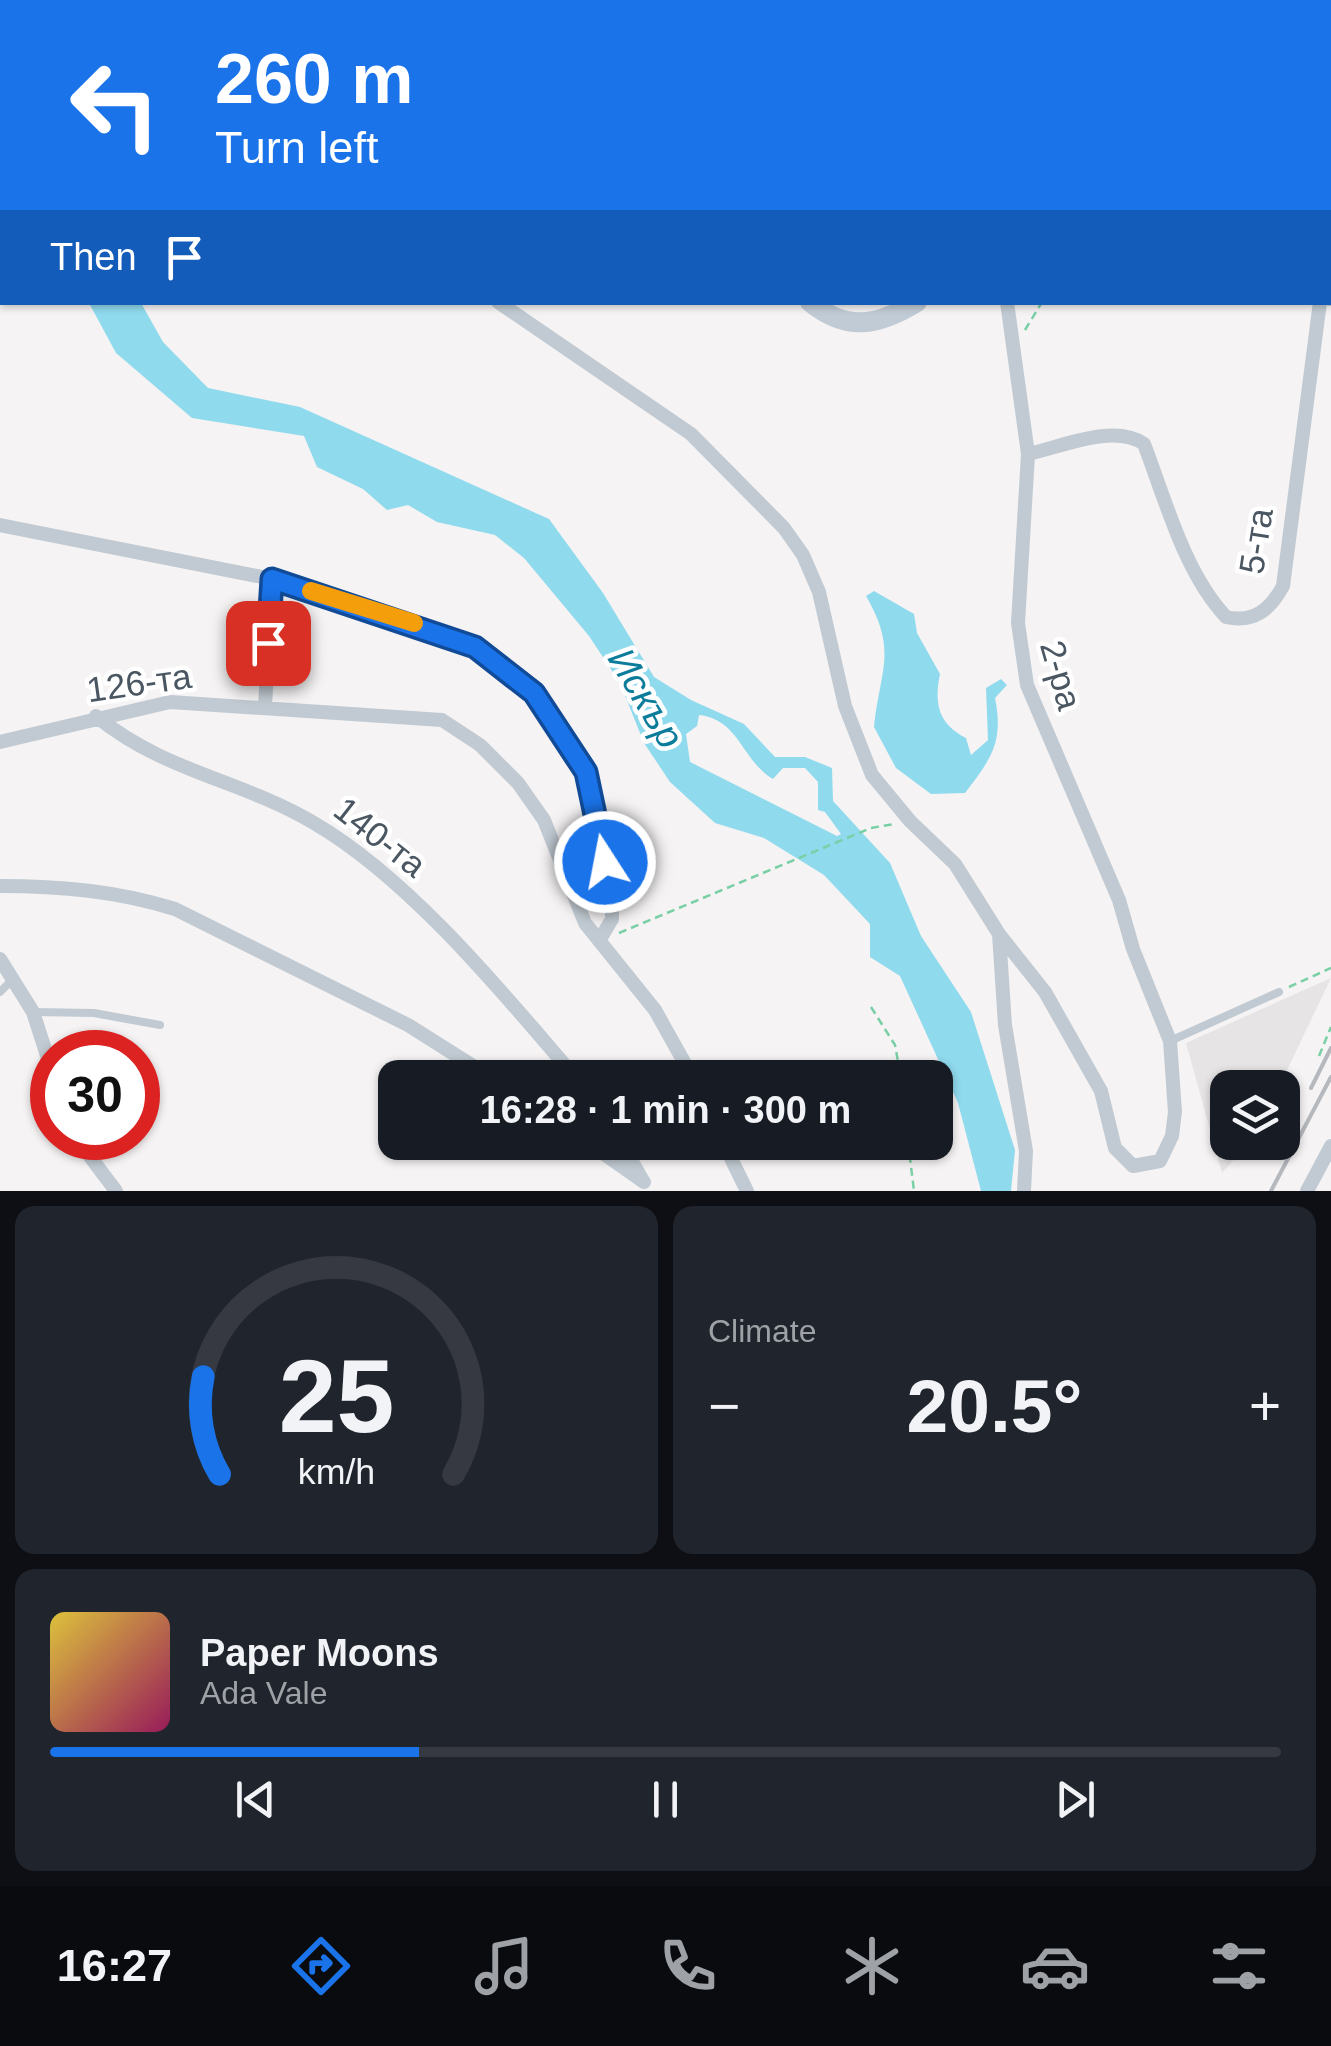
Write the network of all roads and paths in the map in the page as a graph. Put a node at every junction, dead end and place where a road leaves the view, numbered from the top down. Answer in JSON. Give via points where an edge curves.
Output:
{"nodes":[{"id":1,"x":502,"y":305,"type":"edge"},
{"id":2,"x":814,"y":305,"type":"edge"},
{"id":3,"x":912,"y":305,"type":"edge"},
{"id":4,"x":1006,"y":305,"type":"edge"},
{"id":5,"x":1040,"y":305,"type":"edge"},
{"id":6,"x":1320,"y":305,"type":"edge"},
{"id":7,"x":1013,"y":348,"type":"junction"},
{"id":8,"x":1028,"y":454,"type":"junction"},
{"id":9,"x":0,"y":525,"type":"edge"},
{"id":10,"x":272,"y":579,"type":"junction"},
{"id":11,"x":264,"y":707,"type":"junction"},
{"id":12,"x":96,"y":716,"type":"junction"},
{"id":13,"x":0,"y":742,"type":"edge"},
{"id":14,"x":910,"y":821,"type":"junction"},
{"id":15,"x":0,"y":886,"type":"edge"},
{"id":16,"x":999,"y":934,"type":"junction"},
{"id":17,"x":599,"y":942,"type":"junction"},
{"id":18,"x":0,"y":959,"type":"edge"},
{"id":19,"x":1331,"y":968,"type":"edge"},
{"id":20,"x":14,"y":978,"type":"junction"},
{"id":21,"x":0,"y":992,"type":"edge"},
{"id":22,"x":1279,"y":992,"type":"joint"},
{"id":23,"x":871,"y":1007,"type":"dead end"},
{"id":24,"x":33,"y":1012,"type":"junction"},
{"id":25,"x":160,"y":1025,"type":"dead end"},
{"id":26,"x":1331,"y":1028,"type":"edge"},
{"id":27,"x":39,"y":1030,"type":"edge"},
{"id":28,"x":1170,"y":1041,"type":"junction"},
{"id":29,"x":1320,"y":1056,"type":"dead end"},
{"id":30,"x":463,"y":1060,"type":"edge"},
{"id":31,"x":559,"y":1060,"type":"edge"},
{"id":32,"x":683,"y":1060,"type":"edge"},
{"id":33,"x":898,"y":1060,"type":"edge"},
{"id":34,"x":1331,"y":1146,"type":"edge"},
{"id":35,"x":93,"y":1160,"type":"edge"},
{"id":36,"x":612,"y":1160,"type":"edge"},
{"id":37,"x":631,"y":1160,"type":"edge"},
{"id":38,"x":732,"y":1160,"type":"edge"},
{"id":39,"x":910,"y":1160,"type":"edge"},
{"id":40,"x":116,"y":1191,"type":"edge"},
{"id":41,"x":747,"y":1191,"type":"edge"},
{"id":42,"x":914,"y":1191,"type":"edge"},
{"id":43,"x":1024,"y":1191,"type":"edge"},
{"id":44,"x":1307,"y":1191,"type":"edge"}],
"edges":[{"from":1,"to":14,"type":"street","via":[[691,434],[784,528],[818,592],[872,775]]},
{"from":2,"to":3,"type":"main road","via":[[834,319],[862,325]]},
{"from":4,"to":7,"type":"street","name":"2-ра"},
{"from":5,"to":7,"type":"path"},
{"from":6,"to":8,"type":"street","name":"5-та","via":[[1283,586],[1268,609],[1253,617],[1226,617],[1212,602],[1144,444],[1134,437],[1102,437]]},
{"from":7,"to":8,"type":"street","name":"2-ра"},
{"from":8,"to":28,"type":"street","name":"2-ра","via":[[1018,624],[1027,685],[1114,886]]},
{"from":9,"to":10,"type":"street"},
{"from":10,"to":11,"type":"street"},
{"from":10,"to":17,"type":"street","via":[[475,647],[534,693],[586,772],[612,898],[612,919]]},
{"from":11,"to":12,"type":"street","name":"126-та","via":[[170,702]]},
{"from":11,"to":17,"type":"street","name":"126-та","via":[[419,715],[460,729],[518,783],[544,820],[572,898]]},
{"from":12,"to":13,"type":"street","name":"126-та"},
{"from":12,"to":31,"type":"street","name":"140-та","via":[[150,754],[310,820],[377,865]]},
{"from":14,"to":16,"type":"street","via":[[955,864]]},
{"from":14,"to":17,"type":"path","via":[[871,828]]},
{"from":15,"to":30,"type":"street","via":[[84,889],[175,909],[408,1025]]},
{"from":16,"to":28,"type":"street","name":"2-ра","via":[[1071,1036],[1101,1092],[1115,1148],[1134,1166],[1160,1161],[1172,1136],[1177,1090]]},
{"from":16,"to":43,"type":"street","via":[[1005,1026],[1026,1151]]},
{"from":17,"to":32,"type":"street","name":"126-та","via":[[655,1010]]},
{"from":18,"to":20,"type":"street"},
{"from":19,"to":22,"type":"path"},
{"from":20,"to":21,"type":"lane"},
{"from":20,"to":24,"type":"street"},
{"from":22,"to":28,"type":"lane"},
{"from":23,"to":33,"type":"path"},
{"from":24,"to":25,"type":"lane","via":[[94,1012]]},
{"from":24,"to":27,"type":"street"},
{"from":26,"to":29,"type":"path"},
{"from":34,"to":44,"type":"street"},
{"from":35,"to":40,"type":"street"},
{"from":36,"to":37,"type":"street","via":[[644,1182]]},
{"from":38,"to":41,"type":"street"},
{"from":39,"to":42,"type":"path"}]}
